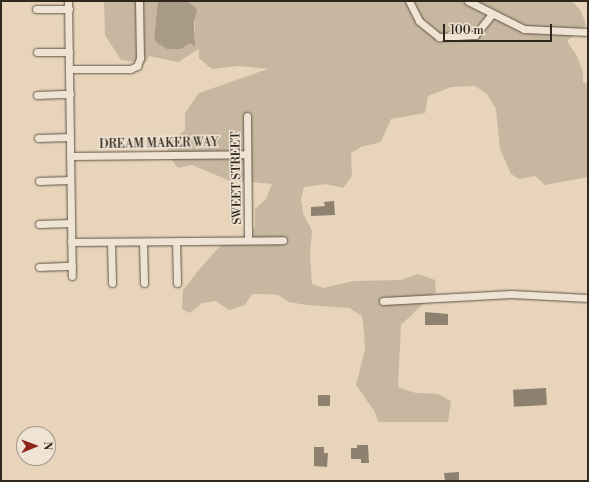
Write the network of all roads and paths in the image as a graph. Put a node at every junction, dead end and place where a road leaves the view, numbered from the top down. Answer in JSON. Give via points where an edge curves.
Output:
{"nodes":[{"id":1,"x":68,"y":1,"type":"edge"},
{"id":2,"x":139,"y":1,"type":"edge"},
{"id":3,"x":409,"y":1,"type":"edge"},
{"id":4,"x":468,"y":1,"type":"edge"},
{"id":5,"x":36,"y":9,"type":"dead end"},
{"id":6,"x":69,"y":9,"type":"junction"},
{"id":7,"x":492,"y":14,"type":"junction"},
{"id":8,"x":588,"y":32,"type":"edge"},
{"id":9,"x":37,"y":52,"type":"dead end"},
{"id":10,"x":69,"y":52,"type":"junction"},
{"id":11,"x":69,"y":69,"type":"junction"},
{"id":12,"x":70,"y":94,"type":"junction"},
{"id":13,"x":37,"y":95,"type":"dead end"},
{"id":14,"x":247,"y":116,"type":"dead end"},
{"id":15,"x":70,"y":137,"type":"junction"},
{"id":16,"x":38,"y":138,"type":"dead end"},
{"id":17,"x":247,"y":154,"type":"junction"},
{"id":18,"x":70,"y":156,"type":"junction"},
{"id":19,"x":70,"y":180,"type":"junction"},
{"id":20,"x":39,"y":181,"type":"dead end"},
{"id":21,"x":70,"y":223,"type":"junction"},
{"id":22,"x":39,"y":224,"type":"dead end"},
{"id":23,"x":248,"y":240,"type":"junction"},
{"id":24,"x":283,"y":240,"type":"dead end"},
{"id":25,"x":176,"y":241,"type":"junction"},
{"id":26,"x":71,"y":242,"type":"junction"},
{"id":27,"x":111,"y":242,"type":"junction"},
{"id":28,"x":143,"y":242,"type":"junction"},
{"id":29,"x":72,"y":266,"type":"junction"},
{"id":30,"x":39,"y":267,"type":"dead end"},
{"id":31,"x":72,"y":276,"type":"dead end"},
{"id":32,"x":112,"y":283,"type":"dead end"},
{"id":33,"x":144,"y":283,"type":"dead end"},
{"id":34,"x":177,"y":283,"type":"dead end"},
{"id":35,"x":588,"y":298,"type":"edge"},
{"id":36,"x":383,"y":301,"type":"dead end"}],
"edges":[{"from":1,"to":6,"type":"street"},
{"from":2,"to":11,"type":"street","via":[[140,58],[137,66],[130,69]]},
{"from":3,"to":7,"type":"street","via":[[419,21],[439,37],[475,35]]},
{"from":4,"to":7,"type":"street"},
{"from":5,"to":6,"type":"street"},
{"from":6,"to":10,"type":"street"},
{"from":7,"to":8,"type":"street","via":[[524,28]]},
{"from":9,"to":10,"type":"street"},
{"from":10,"to":11,"type":"street"},
{"from":11,"to":12,"type":"street"},
{"from":12,"to":13,"type":"street"},
{"from":12,"to":15,"type":"street"},
{"from":14,"to":17,"type":"street","name":"SWEET STREET"},
{"from":15,"to":16,"type":"street"},
{"from":15,"to":18,"type":"street"},
{"from":17,"to":18,"type":"street","name":"DREAM MAKER WAY"},
{"from":17,"to":23,"type":"street","name":"SWEET STREET"},
{"from":18,"to":19,"type":"street"},
{"from":19,"to":20,"type":"street"},
{"from":19,"to":21,"type":"street"},
{"from":21,"to":22,"type":"street"},
{"from":21,"to":26,"type":"street"},
{"from":23,"to":24,"type":"street"},
{"from":23,"to":25,"type":"street"},
{"from":25,"to":28,"type":"street"},
{"from":25,"to":34,"type":"street"},
{"from":26,"to":27,"type":"street"},
{"from":26,"to":29,"type":"street"},
{"from":27,"to":28,"type":"street"},
{"from":27,"to":32,"type":"street"},
{"from":28,"to":33,"type":"street"},
{"from":29,"to":30,"type":"street"},
{"from":29,"to":31,"type":"street"},
{"from":35,"to":36,"type":"street","via":[[511,294]]}]}
